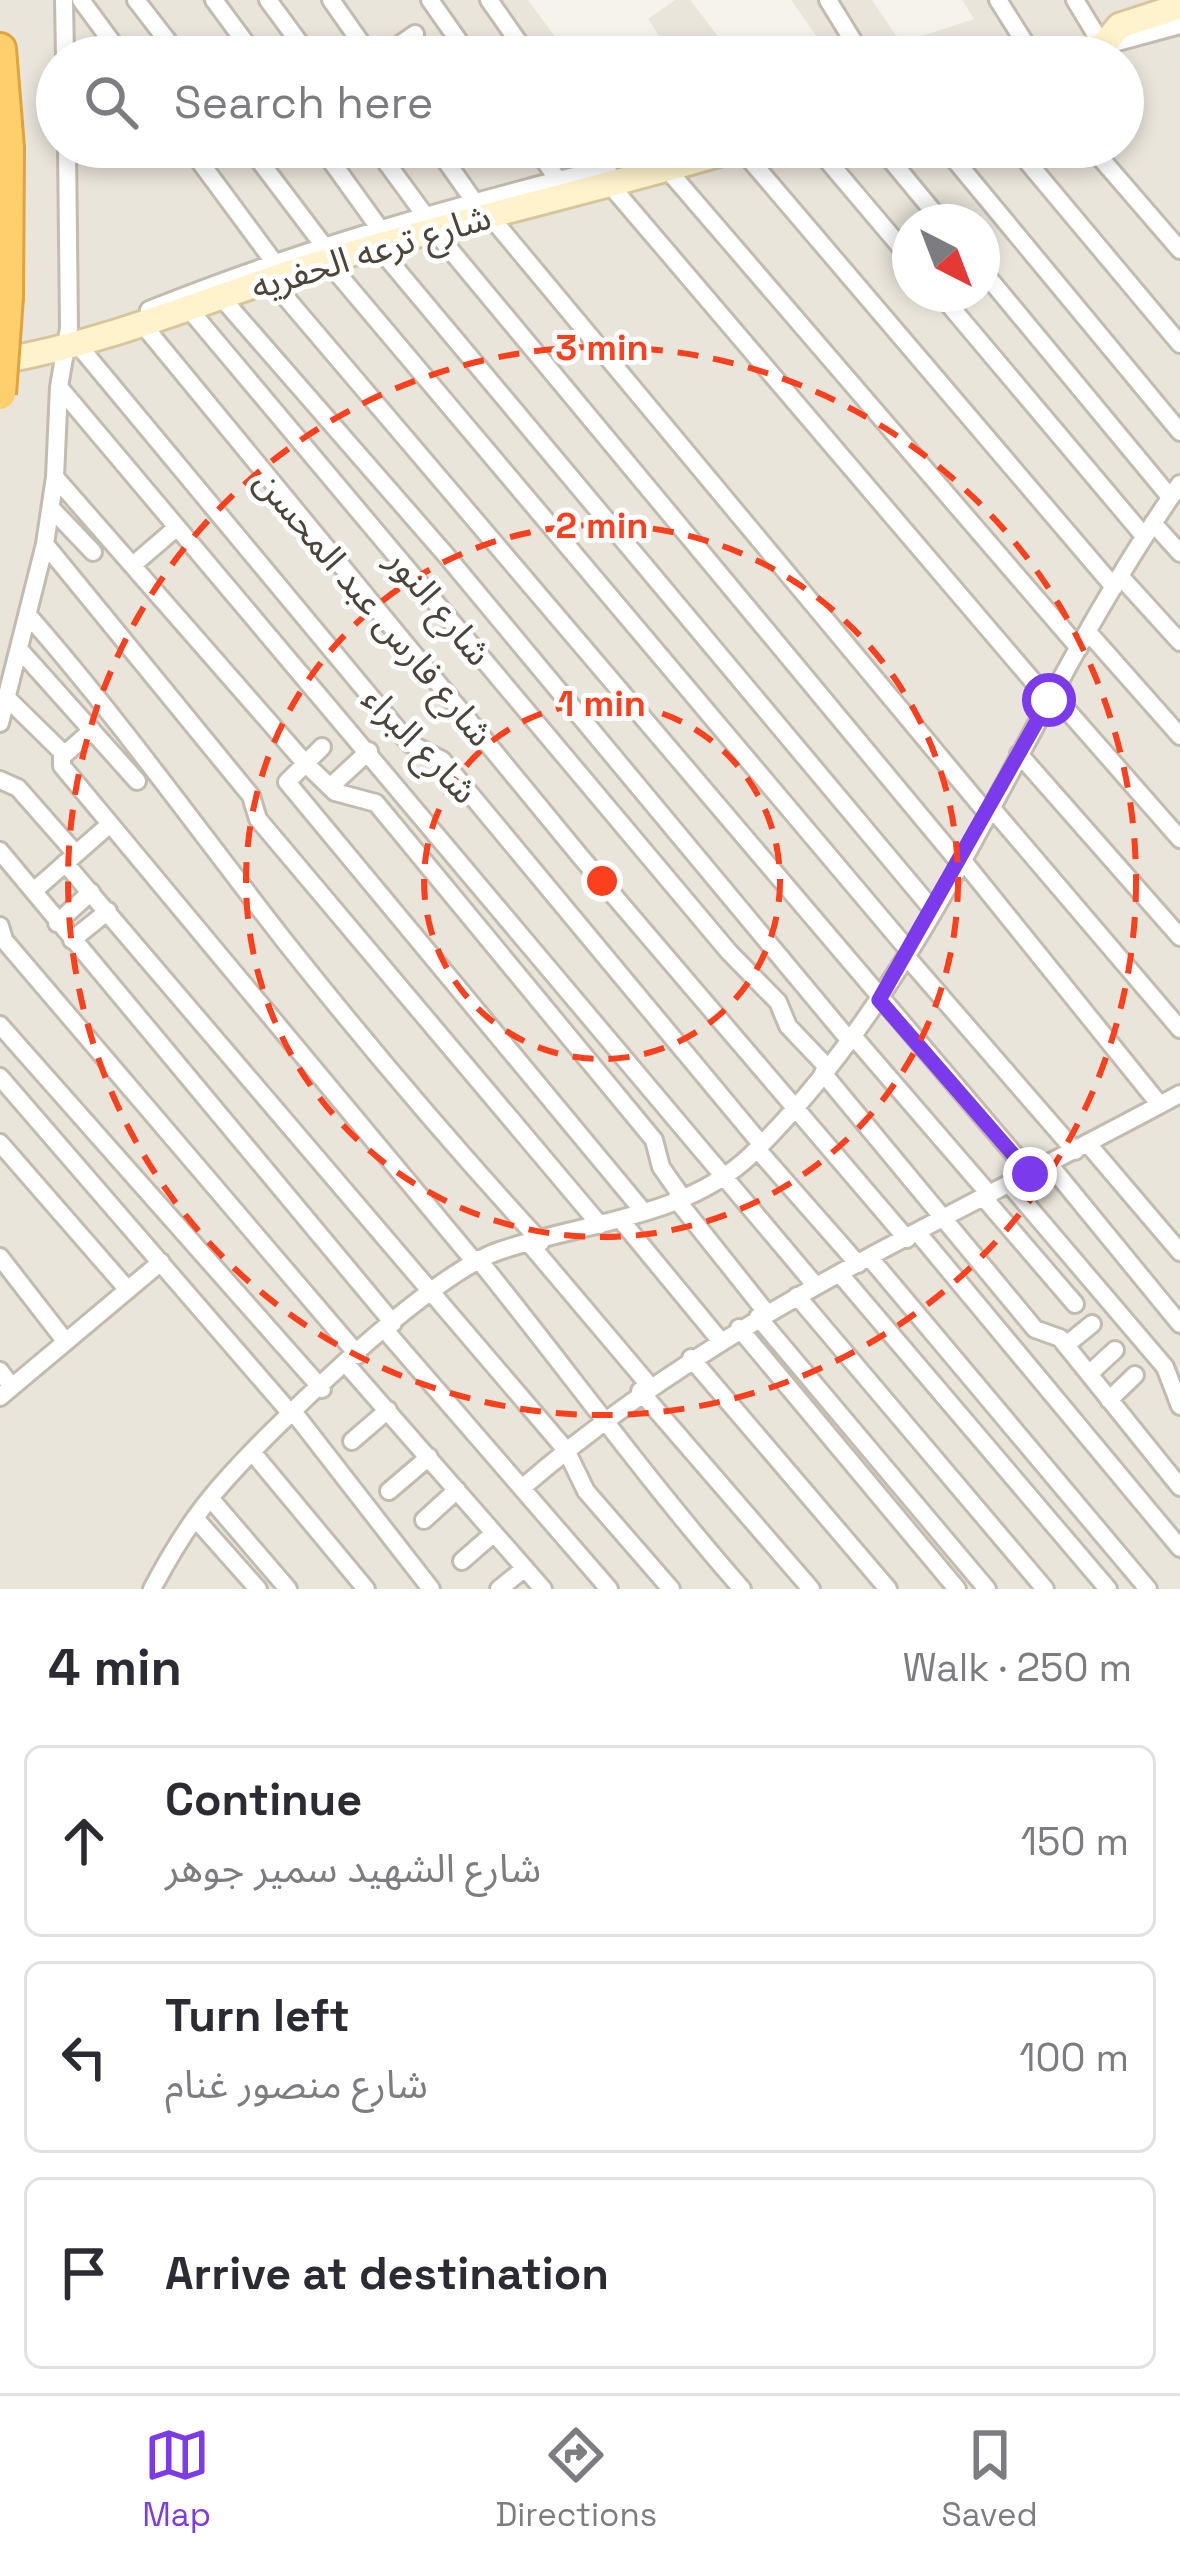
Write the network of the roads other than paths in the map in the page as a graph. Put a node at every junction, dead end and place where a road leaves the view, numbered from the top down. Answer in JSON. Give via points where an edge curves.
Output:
{"nodes":[{"id":1,"x":64,"y":0,"type":"edge"},
{"id":2,"x":81,"y":0,"type":"edge"},
{"id":3,"x":136,"y":0,"type":"edge"},
{"id":4,"x":214,"y":0,"type":"edge"},
{"id":5,"x":268,"y":0,"type":"edge"},
{"id":6,"x":331,"y":0,"type":"edge"},
{"id":7,"x":430,"y":0,"type":"edge"},
{"id":8,"x":489,"y":0,"type":"edge"},
{"id":9,"x":828,"y":0,"type":"edge"},
{"id":10,"x":998,"y":0,"type":"edge"},
{"id":11,"x":1075,"y":0,"type":"edge"},
{"id":12,"x":1180,"y":6,"type":"edge"},
{"id":13,"x":1145,"y":8,"type":"edge"},
{"id":14,"x":1180,"y":25,"type":"edge"},
{"id":15,"x":415,"y":34,"type":"dead end"},
{"id":16,"x":65,"y":36,"type":"edge"},
{"id":17,"x":108,"y":36,"type":"edge"},
{"id":18,"x":164,"y":36,"type":"edge"},
{"id":19,"x":241,"y":36,"type":"edge"},
{"id":20,"x":295,"y":36,"type":"edge"},
{"id":21,"x":356,"y":36,"type":"edge"},
{"id":22,"x":412,"y":36,"type":"edge"},
{"id":23,"x":455,"y":36,"type":"edge"},
{"id":24,"x":514,"y":36,"type":"edge"},
{"id":25,"x":850,"y":36,"type":"edge"},
{"id":26,"x":1021,"y":36,"type":"edge"},
{"id":27,"x":1097,"y":36,"type":"edge"},
{"id":28,"x":1111,"y":36,"type":"edge"},
{"id":29,"x":1140,"y":36,"type":"edge"},
{"id":30,"x":0,"y":49,"type":"edge"},
{"id":31,"x":67,"y":168,"type":"edge"},
{"id":32,"x":203,"y":168,"type":"edge"},
{"id":33,"x":264,"y":168,"type":"edge"},
{"id":34,"x":335,"y":168,"type":"edge"},
{"id":35,"x":390,"y":168,"type":"edge"},
{"id":36,"x":452,"y":168,"type":"edge"},
{"id":37,"x":550,"y":168,"type":"edge"},
{"id":38,"x":604,"y":168,"type":"edge"},
{"id":39,"x":674,"y":168,"type":"edge"},
{"id":40,"x":759,"y":168,"type":"edge"},
{"id":41,"x":834,"y":168,"type":"edge"},
{"id":42,"x":897,"y":168,"type":"edge"},
{"id":43,"x":961,"y":168,"type":"edge"},
{"id":44,"x":1033,"y":168,"type":"edge"},
{"id":45,"x":1109,"y":168,"type":"edge"},
{"id":46,"x":667,"y":170,"type":"junction"},
{"id":47,"x":558,"y":180,"type":"junction"},
{"id":48,"x":611,"y":180,"type":"junction"},
{"id":49,"x":927,"y":204,"type":"edge"},
{"id":50,"x":482,"y":208,"type":"junction"},
{"id":51,"x":428,"y":222,"type":"junction"},
{"id":52,"x":379,"y":237,"type":"junction"},
{"id":53,"x":892,"y":237,"type":"edge"},
{"id":54,"x":1180,"y":250,"type":"edge"},
{"id":55,"x":326,"y":253,"type":"junction"},
{"id":56,"x":273,"y":271,"type":"junction"},
{"id":57,"x":1000,"y":291,"type":"edge"},
{"id":58,"x":221,"y":297,"type":"junction"},
{"id":59,"x":190,"y":310,"type":"junction"},
{"id":60,"x":956,"y":312,"type":"edge"},
{"id":61,"x":144,"y":326,"type":"junction"},
{"id":62,"x":1180,"y":344,"type":"edge"},
{"id":63,"x":69,"y":346,"type":"junction"},
{"id":64,"x":0,"y":351,"type":"edge"},
{"id":65,"x":0,"y":362,"type":"edge"},
{"id":66,"x":58,"y":387,"type":"junction"},
{"id":67,"x":0,"y":394,"type":"edge"},
{"id":68,"x":1180,"y":432,"type":"edge"},
{"id":69,"x":55,"y":477,"type":"junction"},
{"id":70,"x":1175,"y":490,"type":"edge"},
{"id":71,"x":51,"y":508,"type":"junction"},
{"id":72,"x":176,"y":528,"type":"junction"},
{"id":73,"x":1148,"y":530,"type":"junction"},
{"id":74,"x":44,"y":544,"type":"junction"},
{"id":75,"x":93,"y":552,"type":"dead end"},
{"id":76,"x":1180,"y":553,"type":"edge"},
{"id":77,"x":133,"y":566,"type":"junction"},
{"id":78,"x":1117,"y":581,"type":"junction"},
{"id":79,"x":28,"y":615,"type":"junction"},
{"id":80,"x":1083,"y":640,"type":"junction"},
{"id":81,"x":1180,"y":642,"type":"edge"},
{"id":82,"x":19,"y":650,"type":"junction"},
{"id":83,"x":7,"y":698,"type":"junction"},
{"id":84,"x":1051,"y":698,"type":"junction"},
{"id":85,"x":0,"y":723,"type":"edge"},
{"id":86,"x":92,"y":730,"type":"junction"},
{"id":87,"x":1180,"y":736,"type":"edge"},
{"id":88,"x":322,"y":748,"type":"dead end"},
{"id":89,"x":369,"y":751,"type":"junction"},
{"id":90,"x":1019,"y":754,"type":"junction"},
{"id":91,"x":64,"y":755,"type":"junction"},
{"id":92,"x":305,"y":763,"type":"junction"},
{"id":93,"x":0,"y":780,"type":"edge"},
{"id":94,"x":137,"y":781,"type":"dead end"},
{"id":95,"x":329,"y":787,"type":"junction"},
{"id":96,"x":988,"y":809,"type":"junction"},
{"id":97,"x":110,"y":824,"type":"junction"},
{"id":98,"x":1180,"y":839,"type":"edge"},
{"id":99,"x":0,"y":850,"type":"edge"},
{"id":100,"x":70,"y":859,"type":"junction"},
{"id":101,"x":959,"y":859,"type":"junction"},
{"id":102,"x":36,"y":889,"type":"junction"},
{"id":103,"x":91,"y":892,"type":"junction"},
{"id":104,"x":932,"y":909,"type":"junction"},
{"id":105,"x":108,"y":910,"type":"junction"},
{"id":106,"x":57,"y":923,"type":"junction"},
{"id":107,"x":0,"y":926,"type":"edge"},
{"id":108,"x":1180,"y":937,"type":"edge"},
{"id":109,"x":71,"y":940,"type":"junction"},
{"id":110,"x":908,"y":953,"type":"junction"},
{"id":111,"x":879,"y":1000,"type":"junction"},
{"id":112,"x":0,"y":1024,"type":"edge"},
{"id":113,"x":1180,"y":1029,"type":"edge"},
{"id":114,"x":851,"y":1039,"type":"junction"},
{"id":115,"x":826,"y":1071,"type":"junction"},
{"id":116,"x":0,"y":1077,"type":"edge"},
{"id":117,"x":1173,"y":1102,"type":"edge"},
{"id":118,"x":795,"y":1106,"type":"junction"},
{"id":119,"x":0,"y":1144,"type":"edge"},
{"id":120,"x":759,"y":1146,"type":"junction"},
{"id":121,"x":1082,"y":1147,"type":"junction"},
{"id":122,"x":1049,"y":1164,"type":"junction"},
{"id":123,"x":1030,"y":1174,"type":"junction"},
{"id":124,"x":723,"y":1179,"type":"junction"},
{"id":125,"x":1010,"y":1185,"type":"junction"},
{"id":126,"x":987,"y":1197,"type":"junction"},
{"id":127,"x":679,"y":1198,"type":"junction"},
{"id":128,"x":643,"y":1211,"type":"junction"},
{"id":129,"x":944,"y":1219,"type":"junction"},
{"id":130,"x":620,"y":1220,"type":"junction"},
{"id":131,"x":600,"y":1225,"type":"junction"},
{"id":132,"x":912,"y":1236,"type":"junction"},
{"id":133,"x":535,"y":1242,"type":"junction"},
{"id":134,"x":1180,"y":1252,"type":"edge"},
{"id":135,"x":0,"y":1257,"type":"edge"},
{"id":136,"x":476,"y":1260,"type":"junction"},
{"id":137,"x":864,"y":1261,"type":"junction"},
{"id":138,"x":161,"y":1262,"type":"junction"},
{"id":139,"x":840,"y":1274,"type":"junction"},
{"id":140,"x":816,"y":1286,"type":"junction"},
{"id":141,"x":128,"y":1290,"type":"junction"},
{"id":142,"x":430,"y":1292,"type":"junction"},
{"id":143,"x":797,"y":1296,"type":"junction"},
{"id":144,"x":1076,"y":1304,"type":"dead end"},
{"id":145,"x":762,"y":1315,"type":"junction"},
{"id":146,"x":1092,"y":1324,"type":"dead end"},
{"id":147,"x":1180,"y":1324,"type":"edge"},
{"id":148,"x":389,"y":1326,"type":"junction"},
{"id":149,"x":739,"y":1328,"type":"junction"},
{"id":150,"x":719,"y":1339,"type":"junction"},
{"id":151,"x":66,"y":1342,"type":"junction"},
{"id":152,"x":1066,"y":1346,"type":"junction"},
{"id":153,"x":1115,"y":1351,"type":"dead end"},
{"id":154,"x":691,"y":1358,"type":"junction"},
{"id":155,"x":353,"y":1360,"type":"junction"},
{"id":156,"x":0,"y":1371,"type":"edge"},
{"id":157,"x":1088,"y":1374,"type":"junction"},
{"id":158,"x":1135,"y":1376,"type":"dead end"},
{"id":159,"x":645,"y":1388,"type":"junction"},
{"id":160,"x":322,"y":1389,"type":"junction"},
{"id":161,"x":6,"y":1392,"type":"edge"},
{"id":162,"x":1109,"y":1400,"type":"junction"},
{"id":163,"x":1180,"y":1406,"type":"edge"},
{"id":164,"x":388,"y":1410,"type":"junction"},
{"id":165,"x":294,"y":1415,"type":"junction"},
{"id":166,"x":606,"y":1418,"type":"junction"},
{"id":167,"x":352,"y":1441,"type":"dead end"},
{"id":168,"x":566,"y":1450,"type":"junction"},
{"id":169,"x":254,"y":1453,"type":"junction"},
{"id":170,"x":429,"y":1457,"type":"junction"},
{"id":171,"x":1180,"y":1487,"type":"edge"},
{"id":172,"x":522,"y":1488,"type":"junction"},
{"id":173,"x":457,"y":1490,"type":"junction"},
{"id":174,"x":389,"y":1491,"type":"dead end"},
{"id":175,"x":210,"y":1498,"type":"junction"},
{"id":176,"x":195,"y":1518,"type":"junction"},
{"id":177,"x":424,"y":1520,"type":"dead end"},
{"id":178,"x":494,"y":1532,"type":"junction"},
{"id":179,"x":1180,"y":1548,"type":"edge"},
{"id":180,"x":462,"y":1562,"type":"dead end"},
{"id":181,"x":524,"y":1568,"type":"junction"},
{"id":182,"x":152,"y":1589,"type":"edge"},
{"id":183,"x":258,"y":1589,"type":"edge"},
{"id":184,"x":288,"y":1589,"type":"edge"},
{"id":185,"x":366,"y":1589,"type":"edge"},
{"id":186,"x":431,"y":1589,"type":"edge"},
{"id":187,"x":499,"y":1589,"type":"edge"},
{"id":188,"x":543,"y":1589,"type":"edge"},
{"id":189,"x":609,"y":1589,"type":"edge"},
{"id":190,"x":671,"y":1589,"type":"edge"},
{"id":191,"x":742,"y":1589,"type":"edge"},
{"id":192,"x":811,"y":1589,"type":"edge"},
{"id":193,"x":887,"y":1589,"type":"edge"},
{"id":194,"x":957,"y":1589,"type":"edge"},
{"id":195,"x":986,"y":1589,"type":"edge"},
{"id":196,"x":1045,"y":1589,"type":"edge"},
{"id":197,"x":1108,"y":1589,"type":"edge"},
{"id":198,"x":1148,"y":1589,"type":"edge"}],
"edges":[{"from":1,"to":16,"type":"street"},
{"from":2,"to":17,"type":"street"},
{"from":3,"to":18,"type":"street"},
{"from":4,"to":19,"type":"street"},
{"from":5,"to":20,"type":"street"},
{"from":6,"to":21,"type":"street"},
{"from":7,"to":23,"type":"street"},
{"from":8,"to":24,"type":"street"},
{"from":9,"to":25,"type":"street"},
{"from":10,"to":26,"type":"street"},
{"from":11,"to":27,"type":"street"},
{"from":12,"to":13,"type":"street"},
{"from":13,"to":28,"type":"street"},
{"from":14,"to":29,"type":"street"},
{"from":15,"to":22,"type":"street"},
{"from":30,"to":67,"type":"highway","bridge":true,"via":[[8,148]]},
{"from":31,"to":63,"type":"street"},
{"from":32,"to":56,"type":"street"},
{"from":33,"to":55,"type":"street"},
{"from":34,"to":52,"type":"street"},
{"from":35,"to":51,"type":"street"},
{"from":36,"to":50,"type":"street"},
{"from":37,"to":47,"type":"street"},
{"from":38,"to":48,"type":"street"},
{"from":39,"to":46,"type":"street","name":"شارع ترعه الحفريه"},
{"from":40,"to":78,"type":"street"},
{"from":41,"to":53,"type":"street"},
{"from":42,"to":49,"type":"street"},
{"from":43,"to":68,"type":"street"},
{"from":44,"to":62,"type":"street"},
{"from":45,"to":54,"type":"street"},
{"from":46,"to":48,"type":"street","name":"شارع ترعه الحفريه"},
{"from":46,"to":80,"type":"street"},
{"from":47,"to":48,"type":"street","name":"شارع ترعه الحفريه"},
{"from":47,"to":50,"type":"street","name":"شارع ترعه الحفريه"},
{"from":48,"to":50,"type":"street","name":"شارع ترعه الحفريه"},
{"from":48,"to":84,"type":"street"},
{"from":50,"to":51,"type":"street","name":"شارع ترعه الحفريه"},
{"from":50,"to":96,"type":"street"},
{"from":51,"to":52,"type":"street","name":"شارع ترعه الحفريه"},
{"from":51,"to":101,"type":"street"},
{"from":52,"to":55,"type":"street","name":"شارع ترعه الحفريه"},
{"from":52,"to":104,"type":"street"},
{"from":55,"to":56,"type":"street","name":"شارع ترعه الحفريه"},
{"from":55,"to":110,"type":"street"},
{"from":56,"to":58,"type":"street","name":"شارع ترعه الحفريه"},
{"from":56,"to":63,"type":"street","name":"شارع ترعه الحفريه"},
{"from":56,"to":111,"type":"street"},
{"from":57,"to":70,"type":"street"},
{"from":58,"to":59,"type":"street","name":"شارع ترعه الحفريه"},
{"from":58,"to":114,"type":"street"},
{"from":59,"to":61,"type":"street","name":"شارع ترعه الحفريه"},
{"from":59,"to":115,"type":"street","name":"شارع النور","via":[[778,1002]]},
{"from":60,"to":73,"type":"street"},
{"from":61,"to":63,"type":"street","name":"شارع ترعه الحفريه"},
{"from":61,"to":118,"type":"street","name":"شارع فارس عبد المحسن"},
{"from":63,"to":64,"type":"street","name":"شارع ترعه الحفريه"},
{"from":63,"to":65,"type":"street","name":"شارع ترعه الحفريه"},
{"from":63,"to":66,"type":"street"},
{"from":63,"to":120,"type":"street","name":"شارع البراء","via":[[409,743],[442,760]]},
{"from":66,"to":69,"type":"street"},
{"from":66,"to":72,"type":"street"},
{"from":69,"to":71,"type":"street"},
{"from":69,"to":77,"type":"street"},
{"from":70,"to":73,"type":"street"},
{"from":71,"to":74,"type":"street"},
{"from":71,"to":75,"type":"street"},
{"from":72,"to":77,"type":"street"},
{"from":72,"to":89,"type":"street"},
{"from":73,"to":76,"type":"street"},
{"from":73,"to":78,"type":"street"},
{"from":74,"to":79,"type":"street"},
{"from":74,"to":131,"type":"street","via":[[250,796],[258,820]]},
{"from":77,"to":92,"type":"street"},
{"from":78,"to":80,"type":"street"},
{"from":78,"to":81,"type":"street"},
{"from":79,"to":82,"type":"street"},
{"from":79,"to":133,"type":"street"},
{"from":80,"to":84,"type":"street"},
{"from":80,"to":87,"type":"street"},
{"from":82,"to":83,"type":"street"},
{"from":82,"to":86,"type":"street"},
{"from":83,"to":85,"type":"street"},
{"from":83,"to":91,"type":"street"},
{"from":84,"to":90,"type":"street"},
{"from":84,"to":98,"type":"street"},
{"from":86,"to":91,"type":"street"},
{"from":86,"to":94,"type":"street"},
{"from":88,"to":92,"type":"street"},
{"from":89,"to":95,"type":"street"},
{"from":89,"to":124,"type":"street"},
{"from":90,"to":96,"type":"street"},
{"from":90,"to":108,"type":"street"},
{"from":91,"to":97,"type":"street","via":[[62,766]]},
{"from":92,"to":95,"type":"street"},
{"from":92,"to":128,"type":"street","via":[[287,782]]},
{"from":93,"to":100,"type":"street","via":[[19,788]]},
{"from":95,"to":127,"type":"street","via":[[376,802],[655,1140]]},
{"from":96,"to":101,"type":"street"},
{"from":96,"to":113,"type":"street"},
{"from":97,"to":100,"type":"street"},
{"from":97,"to":136,"type":"street"},
{"from":99,"to":102,"type":"street"},
{"from":100,"to":102,"type":"street"},
{"from":100,"to":103,"type":"street"},
{"from":101,"to":104,"type":"street"},
{"from":101,"to":117,"type":"street"},
{"from":102,"to":106,"type":"street"},
{"from":103,"to":105,"type":"street"},
{"from":103,"to":106,"type":"street"},
{"from":104,"to":110,"type":"street"},
{"from":105,"to":109,"type":"street"},
{"from":105,"to":142,"type":"street"},
{"from":106,"to":109,"type":"street"},
{"from":107,"to":155,"type":"street"},
{"from":109,"to":148,"type":"street"},
{"from":110,"to":111,"type":"street"},
{"from":110,"to":121,"type":"street"},
{"from":111,"to":114,"type":"street"},
{"from":111,"to":123,"type":"street"},
{"from":112,"to":160,"type":"street"},
{"from":114,"to":115,"type":"street"},
{"from":114,"to":126,"type":"street"},
{"from":115,"to":118,"type":"street"},
{"from":115,"to":129,"type":"street","name":"شارع النور"},
{"from":116,"to":138,"type":"street"},
{"from":117,"to":121,"type":"street"},
{"from":118,"to":120,"type":"street"},
{"from":118,"to":132,"type":"street","name":"شارع فارس عبد المحسن"},
{"from":119,"to":141,"type":"street"},
{"from":120,"to":124,"type":"street"},
{"from":120,"to":137,"type":"street","name":"شارع البراء"},
{"from":121,"to":122,"type":"street"},
{"from":121,"to":134,"type":"street"},
{"from":122,"to":123,"type":"street"},
{"from":122,"to":147,"type":"street"},
{"from":123,"to":125,"type":"street"},
{"from":124,"to":127,"type":"street"},
{"from":124,"to":140,"type":"street"},
{"from":125,"to":126,"type":"street"},
{"from":125,"to":163,"type":"street","via":[[1165,1366]]},
{"from":126,"to":129,"type":"street"},
{"from":126,"to":144,"type":"street"},
{"from":127,"to":128,"type":"street"},
{"from":127,"to":145,"type":"street"},
{"from":128,"to":130,"type":"street"},
{"from":129,"to":132,"type":"street"},
{"from":129,"to":152,"type":"street","name":"شارع النور","via":[[1035,1329]]},
{"from":130,"to":131,"type":"street"},
{"from":130,"to":150,"type":"street"},
{"from":131,"to":133,"type":"street"},
{"from":132,"to":137,"type":"street"},
{"from":132,"to":179,"type":"street","name":"شارع فارس عبد المحسن"},
{"from":133,"to":136,"type":"street"},
{"from":133,"to":159,"type":"street"},
{"from":135,"to":151,"type":"street"},
{"from":136,"to":142,"type":"street"},
{"from":136,"to":166,"type":"street"},
{"from":137,"to":139,"type":"street"},
{"from":137,"to":198,"type":"street","name":"شارع البراء"},
{"from":138,"to":141,"type":"street"},
{"from":138,"to":165,"type":"street"},
{"from":139,"to":140,"type":"street"},
{"from":139,"to":197,"type":"street"},
{"from":140,"to":143,"type":"street"},
{"from":141,"to":151,"type":"street"},
{"from":142,"to":148,"type":"street"},
{"from":142,"to":168,"type":"street"},
{"from":143,"to":145,"type":"street"},
{"from":143,"to":196,"type":"street"},
{"from":145,"to":149,"type":"street"},
{"from":145,"to":195,"type":"street"},
{"from":146,"to":152,"type":"street"},
{"from":148,"to":155,"type":"street"},
{"from":148,"to":172,"type":"street"},
{"from":149,"to":150,"type":"street"},
{"from":149,"to":194,"type":"street"},
{"from":150,"to":154,"type":"street"},
{"from":151,"to":161,"type":"street"},
{"from":152,"to":157,"type":"street","name":"شارع النور"},
{"from":153,"to":157,"type":"street"},
{"from":154,"to":159,"type":"street"},
{"from":154,"to":193,"type":"street"},
{"from":155,"to":160,"type":"street"},
{"from":155,"to":164,"type":"street"},
{"from":156,"to":161,"type":"street"},
{"from":157,"to":162,"type":"street","name":"شارع النور"},
{"from":158,"to":162,"type":"street"},
{"from":159,"to":166,"type":"street"},
{"from":159,"to":192,"type":"street"},
{"from":160,"to":165,"type":"street"},
{"from":162,"to":171,"type":"street","name":"شارع النور"},
{"from":164,"to":167,"type":"street"},
{"from":164,"to":170,"type":"street"},
{"from":165,"to":169,"type":"street"},
{"from":165,"to":186,"type":"street"},
{"from":166,"to":168,"type":"street"},
{"from":166,"to":191,"type":"street","via":[[658,1494]]},
{"from":168,"to":172,"type":"street"},
{"from":168,"to":190,"type":"street","via":[[586,1491]]},
{"from":169,"to":175,"type":"street"},
{"from":169,"to":185,"type":"street"},
{"from":170,"to":173,"type":"street"},
{"from":170,"to":174,"type":"street"},
{"from":172,"to":189,"type":"street"},
{"from":173,"to":177,"type":"street"},
{"from":173,"to":178,"type":"street"},
{"from":175,"to":176,"type":"street"},
{"from":175,"to":184,"type":"street"},
{"from":176,"to":182,"type":"street"},
{"from":176,"to":183,"type":"street"},
{"from":178,"to":180,"type":"street"},
{"from":178,"to":181,"type":"street"},
{"from":181,"to":187,"type":"street"},
{"from":181,"to":188,"type":"street"}]}
